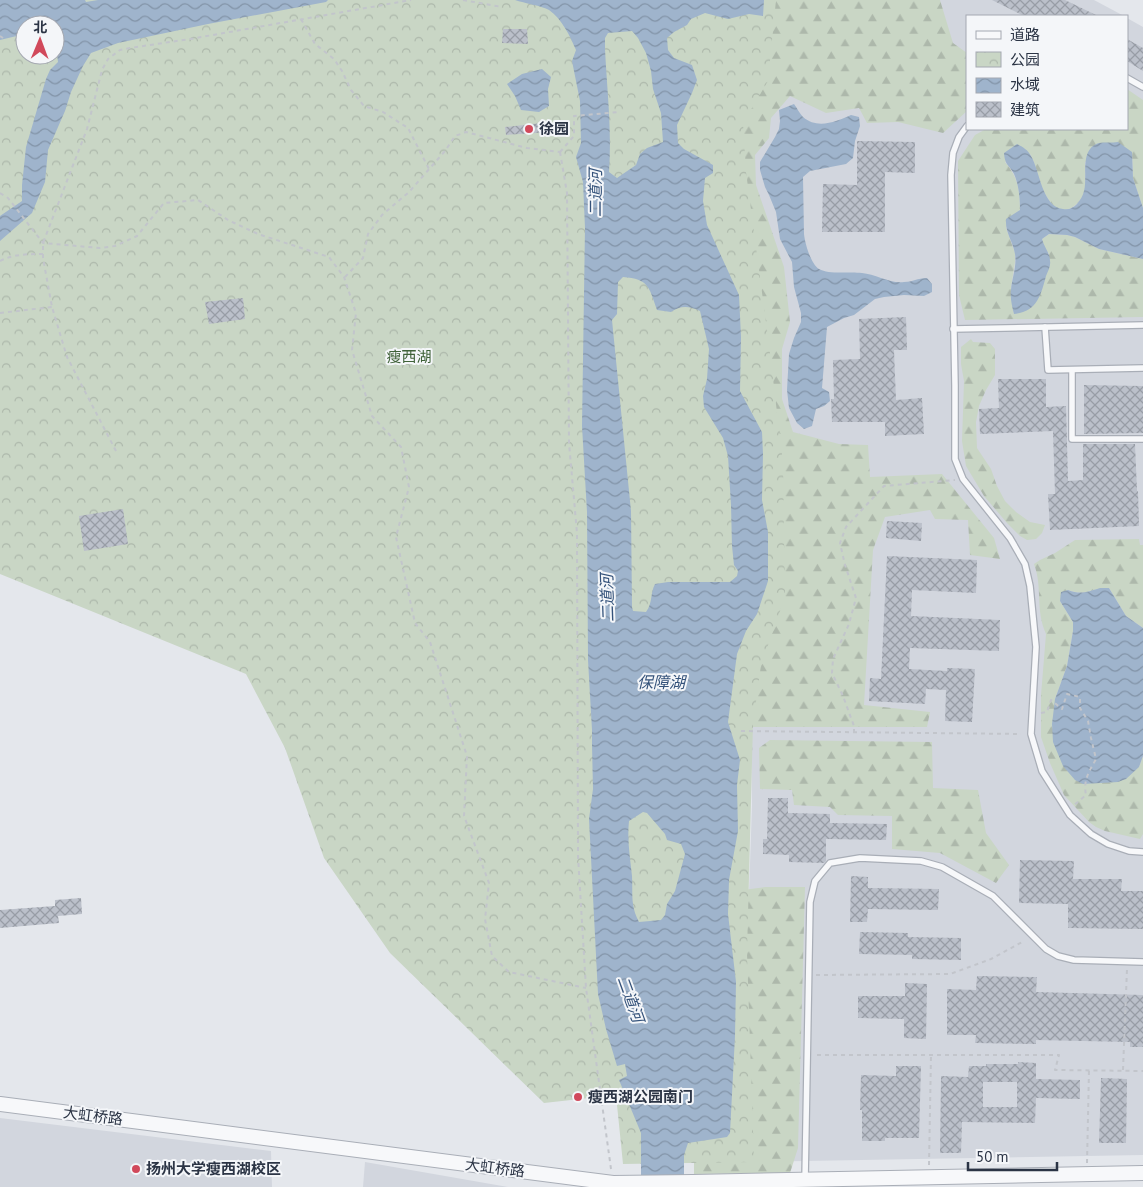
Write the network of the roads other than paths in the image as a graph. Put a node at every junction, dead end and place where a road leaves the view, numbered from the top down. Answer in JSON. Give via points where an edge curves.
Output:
{"nodes":[{"id":1,"x":1128,"y":79,"type":"edge"},
{"id":2,"x":1143,"y":87,"type":"edge"},
{"id":3,"x":966,"y":127,"type":"edge"},
{"id":4,"x":1143,"y":325,"type":"edge"},
{"id":5,"x":1046,"y":327,"type":"junction"},
{"id":6,"x":953,"y":329,"type":"junction"},
{"id":7,"x":1143,"y":368,"type":"edge"},
{"id":8,"x":1072,"y":370,"type":"junction"},
{"id":9,"x":1143,"y":439,"type":"edge"},
{"id":10,"x":1143,"y":852,"type":"edge"},
{"id":11,"x":1143,"y":962,"type":"edge"},
{"id":12,"x":0,"y":1104,"type":"edge"},
{"id":13,"x":1143,"y":1173,"type":"edge"},
{"id":14,"x":805,"y":1180,"type":"junction"},
{"id":15,"x":613,"y":1185,"type":"edge"}],
"edges":[{"from":1,"to":2,"type":"lane"},
{"from":3,"to":6,"type":"lane","via":[[959,137],[951,175]]},
{"from":4,"to":5,"type":"lane"},
{"from":5,"to":6,"type":"lane"},
{"from":5,"to":8,"type":"lane","via":[[1048,370]]},
{"from":6,"to":10,"type":"lane","via":[[955,458],[963,479],[1010,538],[1025,564],[1030,586],[1036,647],[1031,734],[1042,771],[1070,815],[1091,834],[1129,852]]},
{"from":7,"to":8,"type":"lane"},
{"from":8,"to":9,"type":"lane","via":[[1072,439]]},
{"from":11,"to":14,"type":"lane","via":[[1074,960],[1058,956],[1046,949],[993,896],[942,867],[921,861],[860,858],[830,863],[815,881],[810,902]]},
{"from":12,"to":15,"type":"street","name":"大虹桥路"},
{"from":13,"to":14,"type":"street","name":"大虹桥路"},
{"from":14,"to":15,"type":"street","name":"大虹桥路","via":[[630,1182]]}]}
